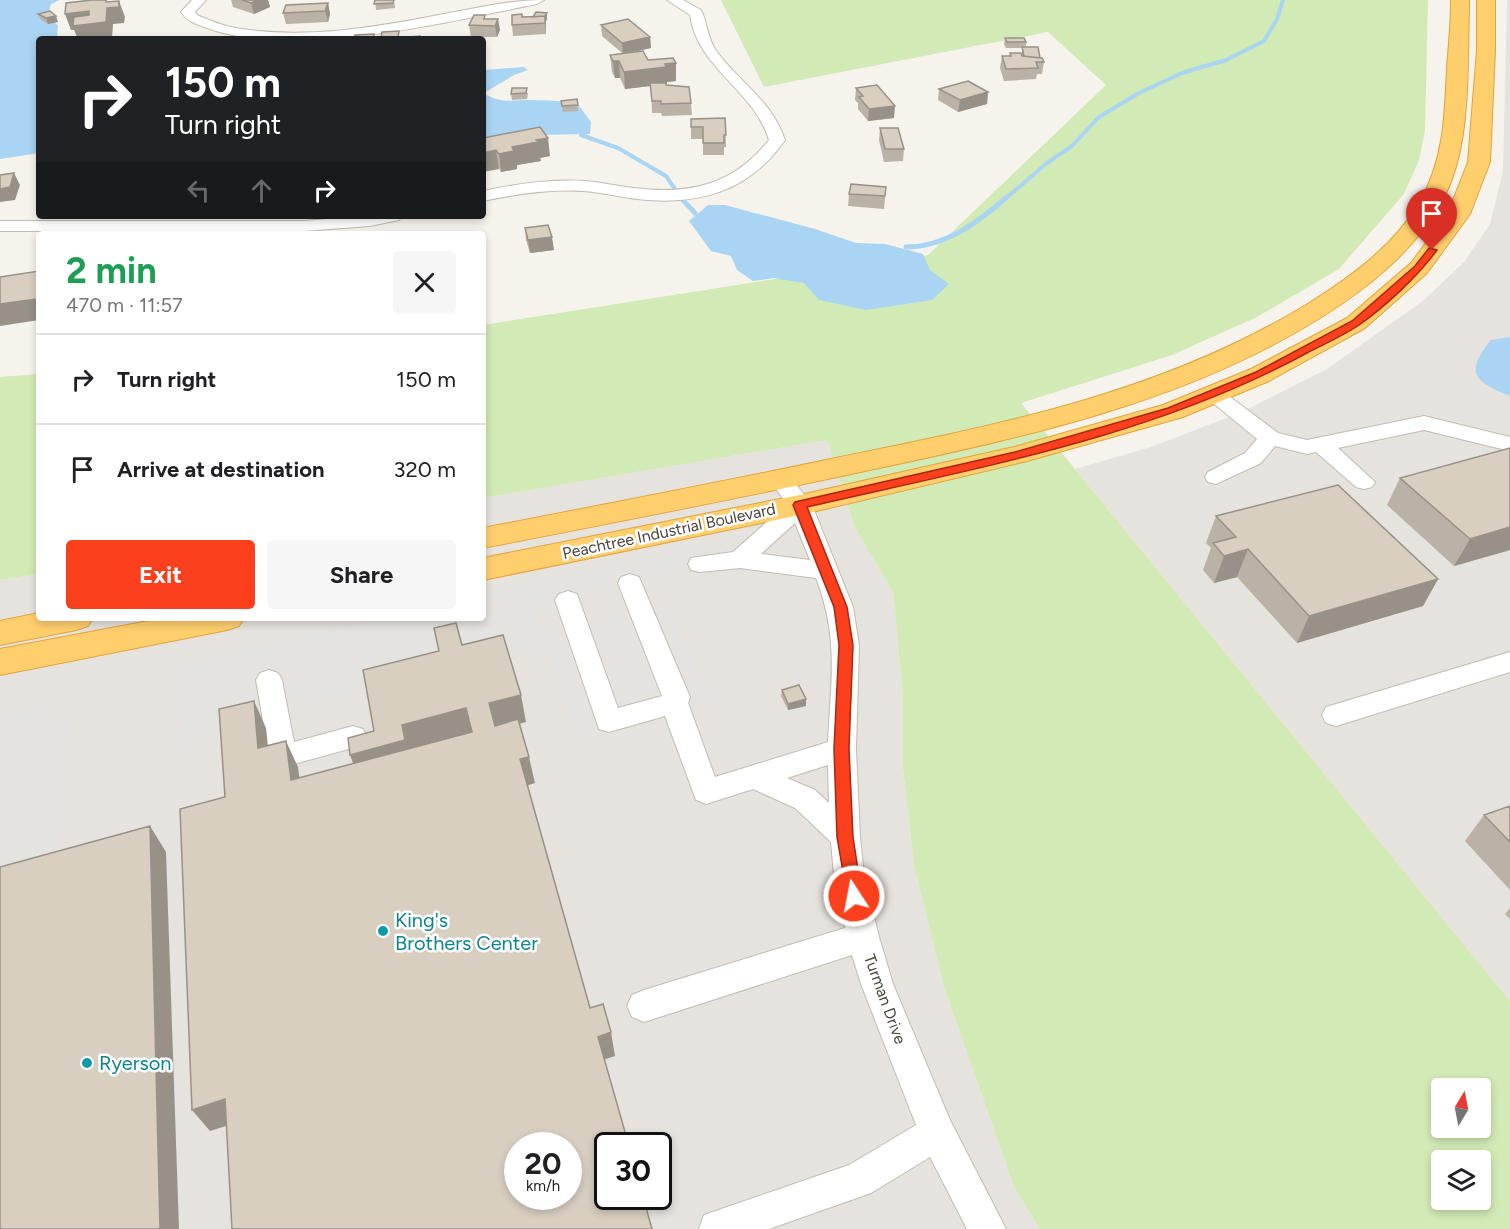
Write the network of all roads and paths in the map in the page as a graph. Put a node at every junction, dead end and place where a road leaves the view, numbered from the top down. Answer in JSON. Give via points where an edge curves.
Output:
{"nodes":[{"id":1,"x":199,"y":0,"type":"edge"},
{"id":2,"x":448,"y":0,"type":"edge"},
{"id":3,"x":537,"y":0,"type":"edge"},
{"id":4,"x":674,"y":0,"type":"edge"},
{"id":5,"x":1460,"y":0,"type":"edge"},
{"id":6,"x":1486,"y":0,"type":"edge"},
{"id":7,"x":442,"y":19,"type":"junction"},
{"id":8,"x":259,"y":36,"type":"edge"},
{"id":9,"x":325,"y":36,"type":"edge"},
{"id":10,"x":486,"y":196,"type":"edge"},
{"id":11,"x":379,"y":219,"type":"edge"},
{"id":12,"x":0,"y":226,"type":"edge"},
{"id":13,"x":1214,"y":394,"type":"junction"},
{"id":14,"x":1270,"y":438,"type":"junction"},
{"id":15,"x":1320,"y":444,"type":"junction"},
{"id":16,"x":1492,"y":445,"type":"edge"},
{"id":17,"x":1216,"y":477,"type":"dead end"},
{"id":18,"x":780,"y":479,"type":"junction"},
{"id":19,"x":1364,"y":482,"type":"dead end"},
{"id":20,"x":800,"y":505,"type":"junction"},
{"id":21,"x":486,"y":537,"type":"edge"},
{"id":22,"x":741,"y":560,"type":"junction"},
{"id":23,"x":700,"y":564,"type":"dead end"},
{"id":24,"x":486,"y":567,"type":"edge"},
{"id":25,"x":826,"y":571,"type":"junction"},
{"id":26,"x":630,"y":583,"type":"dead end"},
{"id":27,"x":568,"y":600,"type":"dead end"},
{"id":28,"x":61,"y":621,"type":"edge"},
{"id":29,"x":212,"y":621,"type":"edge"},
{"id":30,"x":0,"y":633,"type":"edge"},
{"id":31,"x":0,"y":662,"type":"edge"},
{"id":32,"x":1510,"y":662,"type":"edge"},
{"id":33,"x":269,"y":680,"type":"dead end"},
{"id":34,"x":674,"y":703,"type":"junction"},
{"id":35,"x":1336,"y":715,"type":"dead end"},
{"id":36,"x":353,"y":737,"type":"edge"},
{"id":37,"x":842,"y":749,"type":"junction"},
{"id":38,"x":755,"y":777,"type":"junction"},
{"id":39,"x":845,"y":837,"type":"junction"},
{"id":40,"x":863,"y":937,"type":"junction"},
{"id":41,"x":644,"y":1006,"type":"dead end"},
{"id":42,"x":937,"y":1133,"type":"junction"},
{"id":43,"x":717,"y":1228,"type":"edge"},
{"id":44,"x":987,"y":1229,"type":"edge"}],
"edges":[{"from":1,"to":8,"type":"street","via":[[188,12],[192,18],[231,32]]},
{"from":2,"to":7,"type":"street"},
{"from":3,"to":7,"type":"street"},
{"from":4,"to":10,"type":"street","via":[[696,13],[700,34],[710,52],[774,126],[777,140],[765,158],[734,182],[701,192],[639,195],[583,186],[538,187]]},
{"from":5,"to":18,"type":"highway","name":"Peachtree Industrial Boulevard","via":[[1455,120],[1441,183],[1403,240],[1346,290],[1292,328],[1184,378],[1128,398],[1039,424]]},
{"from":6,"to":13,"type":"highway","name":"Peachtree Industrial Boulevard","via":[[1479,162],[1459,213],[1419,268],[1356,323],[1260,375]]},
{"from":7,"to":9,"type":"street"},
{"from":11,"to":12,"type":"street","via":[[304,226]]},
{"from":13,"to":14,"type":"street"},
{"from":13,"to":20,"type":"highway","name":"Peachtree Industrial Boulevard","via":[[1173,411],[1017,455]]},
{"from":14,"to":15,"type":"street","via":[[1307,447]]},
{"from":14,"to":17,"type":"street","via":[[1252,458]]},
{"from":15,"to":16,"type":"street","via":[[1424,423]]},
{"from":15,"to":19,"type":"street"},
{"from":18,"to":20,"type":"street","name":"Turman Drive"},
{"from":18,"to":21,"type":"highway","name":"Peachtree Industrial Boulevard"},
{"from":20,"to":22,"type":"street"},
{"from":20,"to":24,"type":"highway","name":"Peachtree Industrial Boulevard"},
{"from":20,"to":25,"type":"street","name":"Turman Drive"},
{"from":22,"to":23,"type":"street"},
{"from":22,"to":25,"type":"street"},
{"from":25,"to":37,"type":"street","name":"Turman Drive","via":[[840,607],[846,645]]},
{"from":26,"to":34,"type":"street","via":[[676,697]]},
{"from":27,"to":34,"type":"street","via":[[609,722]]},
{"from":28,"to":30,"type":"highway"},
{"from":29,"to":31,"type":"highway"},
{"from":32,"to":35,"type":"street"},
{"from":33,"to":36,"type":"street","via":[[283,756]]},
{"from":34,"to":38,"type":"street","via":[[706,792]]},
{"from":37,"to":38,"type":"street"},
{"from":37,"to":39,"type":"street","name":"Turman Drive"},
{"from":38,"to":39,"type":"street","via":[[805,799]]},
{"from":39,"to":40,"type":"street","name":"Turman Drive"},
{"from":40,"to":41,"type":"street"},
{"from":40,"to":42,"type":"street","name":"Turman Drive","via":[[877,984]]},
{"from":42,"to":43,"type":"street","via":[[858,1180]]},
{"from":42,"to":44,"type":"street","name":"Turman Drive"}]}
